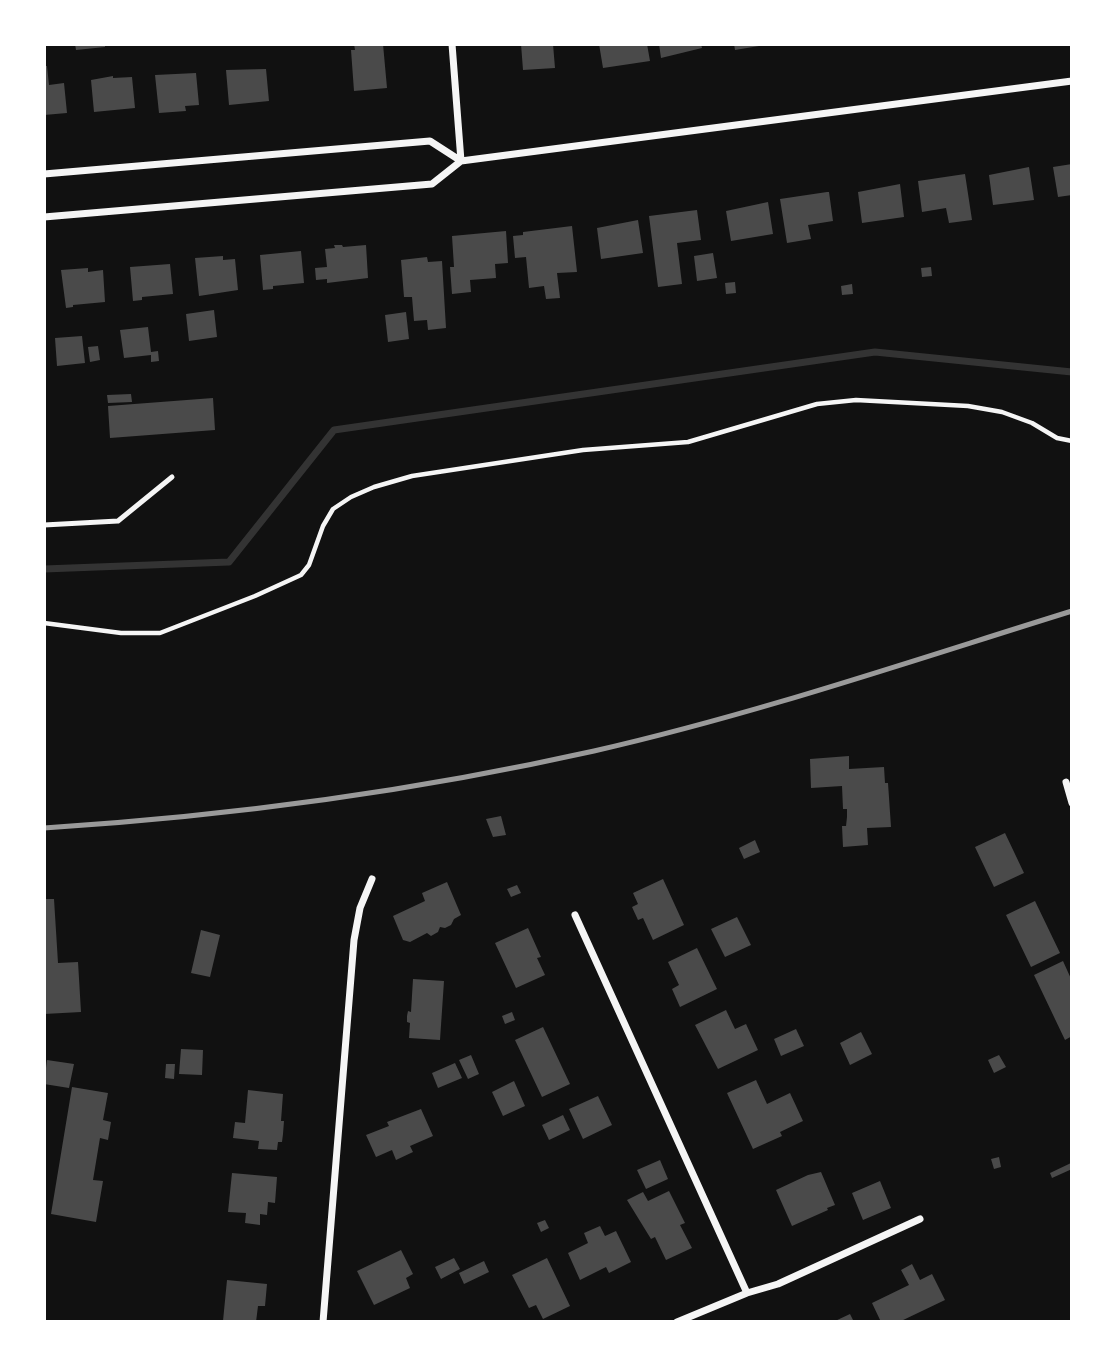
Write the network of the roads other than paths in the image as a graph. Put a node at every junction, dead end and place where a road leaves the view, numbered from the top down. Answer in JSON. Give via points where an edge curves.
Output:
{"nodes":[{"id":1,"x":452,"y":44,"type":"edge"},
{"id":2,"x":1072,"y":81,"type":"edge"},
{"id":3,"x":461,"y":161,"type":"junction"},
{"id":4,"x":44,"y":174,"type":"edge"},
{"id":5,"x":44,"y":217,"type":"edge"},
{"id":6,"x":172,"y":477,"type":"dead end"},
{"id":7,"x":44,"y":525,"type":"edge"},
{"id":8,"x":1066,"y":782,"type":"dead end"},
{"id":9,"x":1072,"y":803,"type":"edge"},
{"id":10,"x":372,"y":879,"type":"dead end"},
{"id":11,"x":575,"y":915,"type":"dead end"},
{"id":12,"x":919,"y":1219,"type":"dead end"},
{"id":13,"x":747,"y":1293,"type":"junction"},
{"id":14,"x":323,"y":1322,"type":"edge"},
{"id":15,"x":677,"y":1322,"type":"edge"}],
"edges":[{"from":1,"to":3,"type":"street"},
{"from":2,"to":3,"type":"street"},
{"from":3,"to":4,"type":"street","via":[[430,141]]},
{"from":3,"to":5,"type":"street","via":[[432,184]]},
{"from":6,"to":7,"type":"lane","via":[[118,521]]},
{"from":8,"to":9,"type":"street"},
{"from":10,"to":14,"type":"street","via":[[354,940]]},
{"from":11,"to":13,"type":"street"},
{"from":12,"to":13,"type":"street","via":[[778,1284]]},
{"from":13,"to":15,"type":"street"}]}
